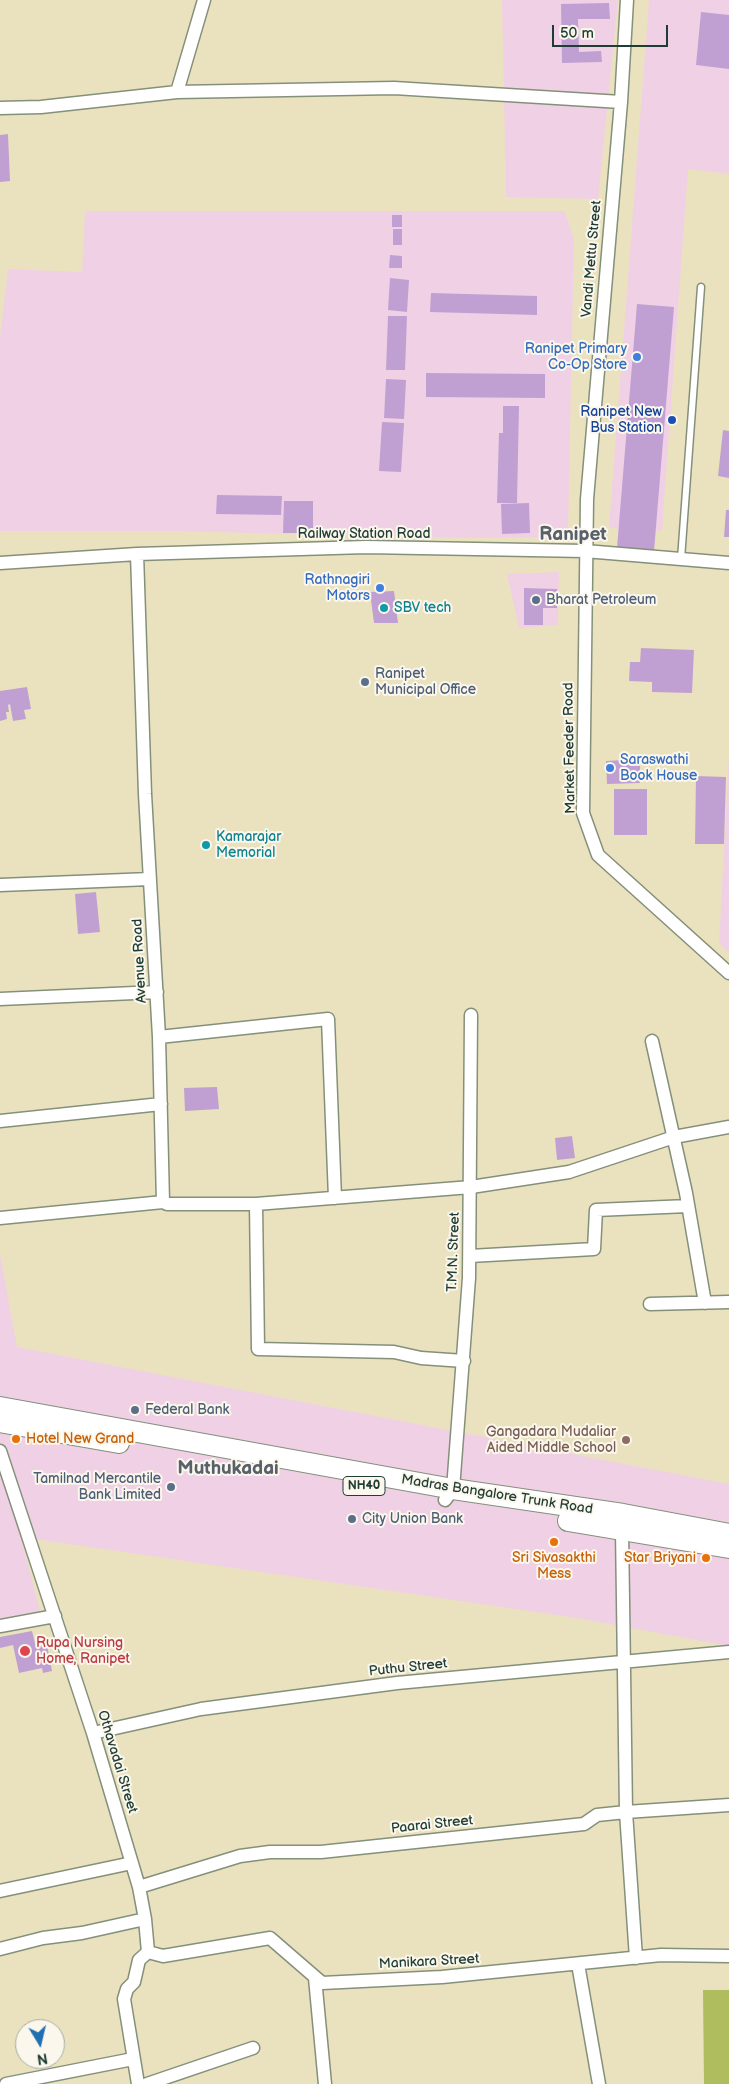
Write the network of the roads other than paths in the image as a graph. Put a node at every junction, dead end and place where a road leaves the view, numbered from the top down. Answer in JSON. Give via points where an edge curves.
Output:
{"nodes":[{"id":1,"x":204,"y":0,"type":"edge"},
{"id":2,"x":628,"y":0,"type":"edge"},
{"id":3,"x":177,"y":92,"type":"junction"},
{"id":4,"x":621,"y":102,"type":"junction"},
{"id":5,"x":0,"y":108,"type":"edge"},
{"id":6,"x":701,"y":287,"type":"dead end"},
{"id":7,"x":585,"y":552,"type":"junction"},
{"id":8,"x":137,"y":554,"type":"junction"},
{"id":9,"x":681,"y":559,"type":"junction"},
{"id":10,"x":0,"y":563,"type":"edge"},
{"id":11,"x":729,"y":563,"type":"edge"},
{"id":12,"x":150,"y":879,"type":"junction"},
{"id":13,"x":0,"y":885,"type":"edge"},
{"id":14,"x":729,"y":973,"type":"edge"},
{"id":15,"x":156,"y":992,"type":"junction"},
{"id":16,"x":0,"y":999,"type":"edge"},
{"id":17,"x":471,"y":1015,"type":"dead end"},
{"id":18,"x":159,"y":1038,"type":"junction"},
{"id":19,"x":652,"y":1041,"type":"dead end"},
{"id":20,"x":161,"y":1104,"type":"junction"},
{"id":21,"x":0,"y":1121,"type":"edge"},
{"id":22,"x":729,"y":1126,"type":"edge"},
{"id":23,"x":674,"y":1137,"type":"junction"},
{"id":24,"x":471,"y":1187,"type":"junction"},
{"id":25,"x":335,"y":1198,"type":"junction"},
{"id":26,"x":163,"y":1202,"type":"junction"},
{"id":27,"x":256,"y":1204,"type":"junction"},
{"id":28,"x":688,"y":1206,"type":"junction"},
{"id":29,"x":0,"y":1218,"type":"edge"},
{"id":30,"x":470,"y":1256,"type":"junction"},
{"id":31,"x":729,"y":1302,"type":"edge"},
{"id":32,"x":704,"y":1303,"type":"junction"},
{"id":33,"x":650,"y":1304,"type":"dead end"},
{"id":34,"x":464,"y":1361,"type":"junction"},
{"id":35,"x":0,"y":1407,"type":"edge"},
{"id":36,"x":0,"y":1422,"type":"edge"},
{"id":37,"x":0,"y":1450,"type":"edge"},
{"id":38,"x":449,"y":1494,"type":"junction"},
{"id":39,"x":583,"y":1517,"type":"junction"},
{"id":40,"x":622,"y":1530,"type":"junction"},
{"id":41,"x":729,"y":1534,"type":"edge"},
{"id":42,"x":729,"y":1548,"type":"edge"},
{"id":43,"x":54,"y":1616,"type":"junction"},
{"id":44,"x":0,"y":1626,"type":"edge"},
{"id":45,"x":729,"y":1652,"type":"edge"},
{"id":46,"x":623,"y":1663,"type":"junction"},
{"id":47,"x":93,"y":1733,"type":"junction"},
{"id":48,"x":729,"y":1805,"type":"edge"},
{"id":49,"x":626,"y":1812,"type":"junction"},
{"id":50,"x":132,"y":1863,"type":"junction"},
{"id":51,"x":139,"y":1887,"type":"junction"},
{"id":52,"x":0,"y":1891,"type":"edge"},
{"id":53,"x":145,"y":1919,"type":"junction"},
{"id":54,"x":0,"y":1949,"type":"edge"},
{"id":55,"x":148,"y":1952,"type":"junction"},
{"id":56,"x":729,"y":1956,"type":"edge"},
{"id":57,"x":636,"y":1958,"type":"junction"},
{"id":58,"x":578,"y":1964,"type":"junction"},
{"id":59,"x":315,"y":1978,"type":"junction"},
{"id":60,"x":252,"y":2048,"type":"dead end"},
{"id":61,"x":133,"y":2059,"type":"junction"},
{"id":62,"x":6,"y":2084,"type":"edge"},
{"id":63,"x":138,"y":2084,"type":"edge"},
{"id":64,"x":147,"y":2084,"type":"edge"},
{"id":65,"x":325,"y":2084,"type":"edge"},
{"id":66,"x":599,"y":2084,"type":"edge"}],
"edges":[{"from":1,"to":3,"type":"street"},
{"from":2,"to":4,"type":"street","name":"Vandi Mettu Street"},
{"from":3,"to":4,"type":"street","via":[[394,88]]},
{"from":3,"to":5,"type":"street","via":[[41,107]]},
{"from":4,"to":7,"type":"street","name":"Vandi Mettu Street","via":[[603,293]]},
{"from":6,"to":9,"type":"lane"},
{"from":7,"to":8,"type":"street","name":"Railway Station Road","via":[[366,547]]},
{"from":7,"to":9,"type":"street","name":"Railway Station Road"},
{"from":7,"to":14,"type":"street","name":"Market Feeder Road","via":[[583,813],[598,855]]},
{"from":8,"to":10,"type":"street","name":"Railway Station Road"},
{"from":8,"to":12,"type":"street","name":"Avenue Road"},
{"from":9,"to":11,"type":"street","name":"Railway Station Road"},
{"from":12,"to":13,"type":"street"},
{"from":12,"to":15,"type":"street","name":"Avenue Road"},
{"from":15,"to":16,"type":"street"},
{"from":15,"to":18,"type":"street","name":"Avenue Road"},
{"from":17,"to":24,"type":"street","name":"T.M.N. Street"},
{"from":18,"to":20,"type":"street","name":"Avenue Road"},
{"from":18,"to":25,"type":"street","via":[[328,1019]]},
{"from":19,"to":23,"type":"street"},
{"from":20,"to":21,"type":"street"},
{"from":20,"to":26,"type":"street","name":"Avenue Road"},
{"from":22,"to":23,"type":"street"},
{"from":23,"to":24,"type":"street","via":[[569,1172]]},
{"from":23,"to":28,"type":"street"},
{"from":24,"to":25,"type":"street"},
{"from":24,"to":30,"type":"street","name":"T.M.N. Street"},
{"from":25,"to":27,"type":"street"},
{"from":26,"to":27,"type":"street"},
{"from":26,"to":29,"type":"street"},
{"from":27,"to":34,"type":"street","via":[[258,1349],[394,1352],[421,1358]]},
{"from":28,"to":30,"type":"street","via":[[596,1210],[594,1249]]},
{"from":28,"to":32,"type":"street"},
{"from":30,"to":34,"type":"street","name":"T.M.N. Street"},
{"from":31,"to":32,"type":"street"},
{"from":32,"to":33,"type":"street"},
{"from":34,"to":38,"type":"street","name":"T.M.N. Street"},
{"from":35,"to":38,"type":"highway","name":"Madras Bangalore Trunk Road","number":"NH40"},
{"from":36,"to":38,"type":"highway","name":"Madras Bangalore Trunk Road","number":"NH40"},
{"from":37,"to":43,"type":"street","name":"Othavadai Street"},
{"from":38,"to":39,"type":"highway","name":"Madras Bangalore Trunk Road","number":"NH40"},
{"from":39,"to":40,"type":"highway","name":"Madras Bangalore Trunk Road","number":"NH40"},
{"from":39,"to":41,"type":"highway","name":"Madras Bangalore Trunk Road","number":"NH40","via":[[623,1514]]},
{"from":40,"to":42,"type":"highway","name":"Madras Bangalore Trunk Road","number":"NH40"},
{"from":40,"to":46,"type":"street"},
{"from":43,"to":44,"type":"street"},
{"from":43,"to":47,"type":"street","name":"Othavadai Street"},
{"from":45,"to":46,"type":"street","name":"Puthu Street"},
{"from":46,"to":47,"type":"street","name":"Puthu Street","via":[[397,1683],[220,1706]]},
{"from":46,"to":49,"type":"street"},
{"from":47,"to":50,"type":"street","name":"Othavadai Street"},
{"from":48,"to":49,"type":"street","name":"Paarai Street"},
{"from":49,"to":51,"type":"street","name":"Paarai Street","via":[[597,1815],[584,1824],[321,1852],[270,1852],[240,1856]]},
{"from":49,"to":57,"type":"street"},
{"from":50,"to":51,"type":"street","name":"Othavadai Street"},
{"from":50,"to":52,"type":"street"},
{"from":51,"to":53,"type":"street","name":"Othavadai Street"},
{"from":53,"to":54,"type":"street"},
{"from":53,"to":55,"type":"street","name":"Othavadai Street"},
{"from":55,"to":59,"type":"street","via":[[163,1956],[270,1938]]},
{"from":55,"to":61,"type":"street","via":[[139,1960],[134,1982],[124,1999]]},
{"from":56,"to":57,"type":"street","name":"Manikara Street"},
{"from":57,"to":58,"type":"street","name":"Manikara Street"},
{"from":58,"to":59,"type":"street","name":"Manikara Street","via":[[442,1977],[322,1983]]},
{"from":58,"to":66,"type":"street"},
{"from":59,"to":65,"type":"street"},
{"from":60,"to":64,"type":"street"},
{"from":61,"to":62,"type":"street"},
{"from":61,"to":63,"type":"street"}]}
